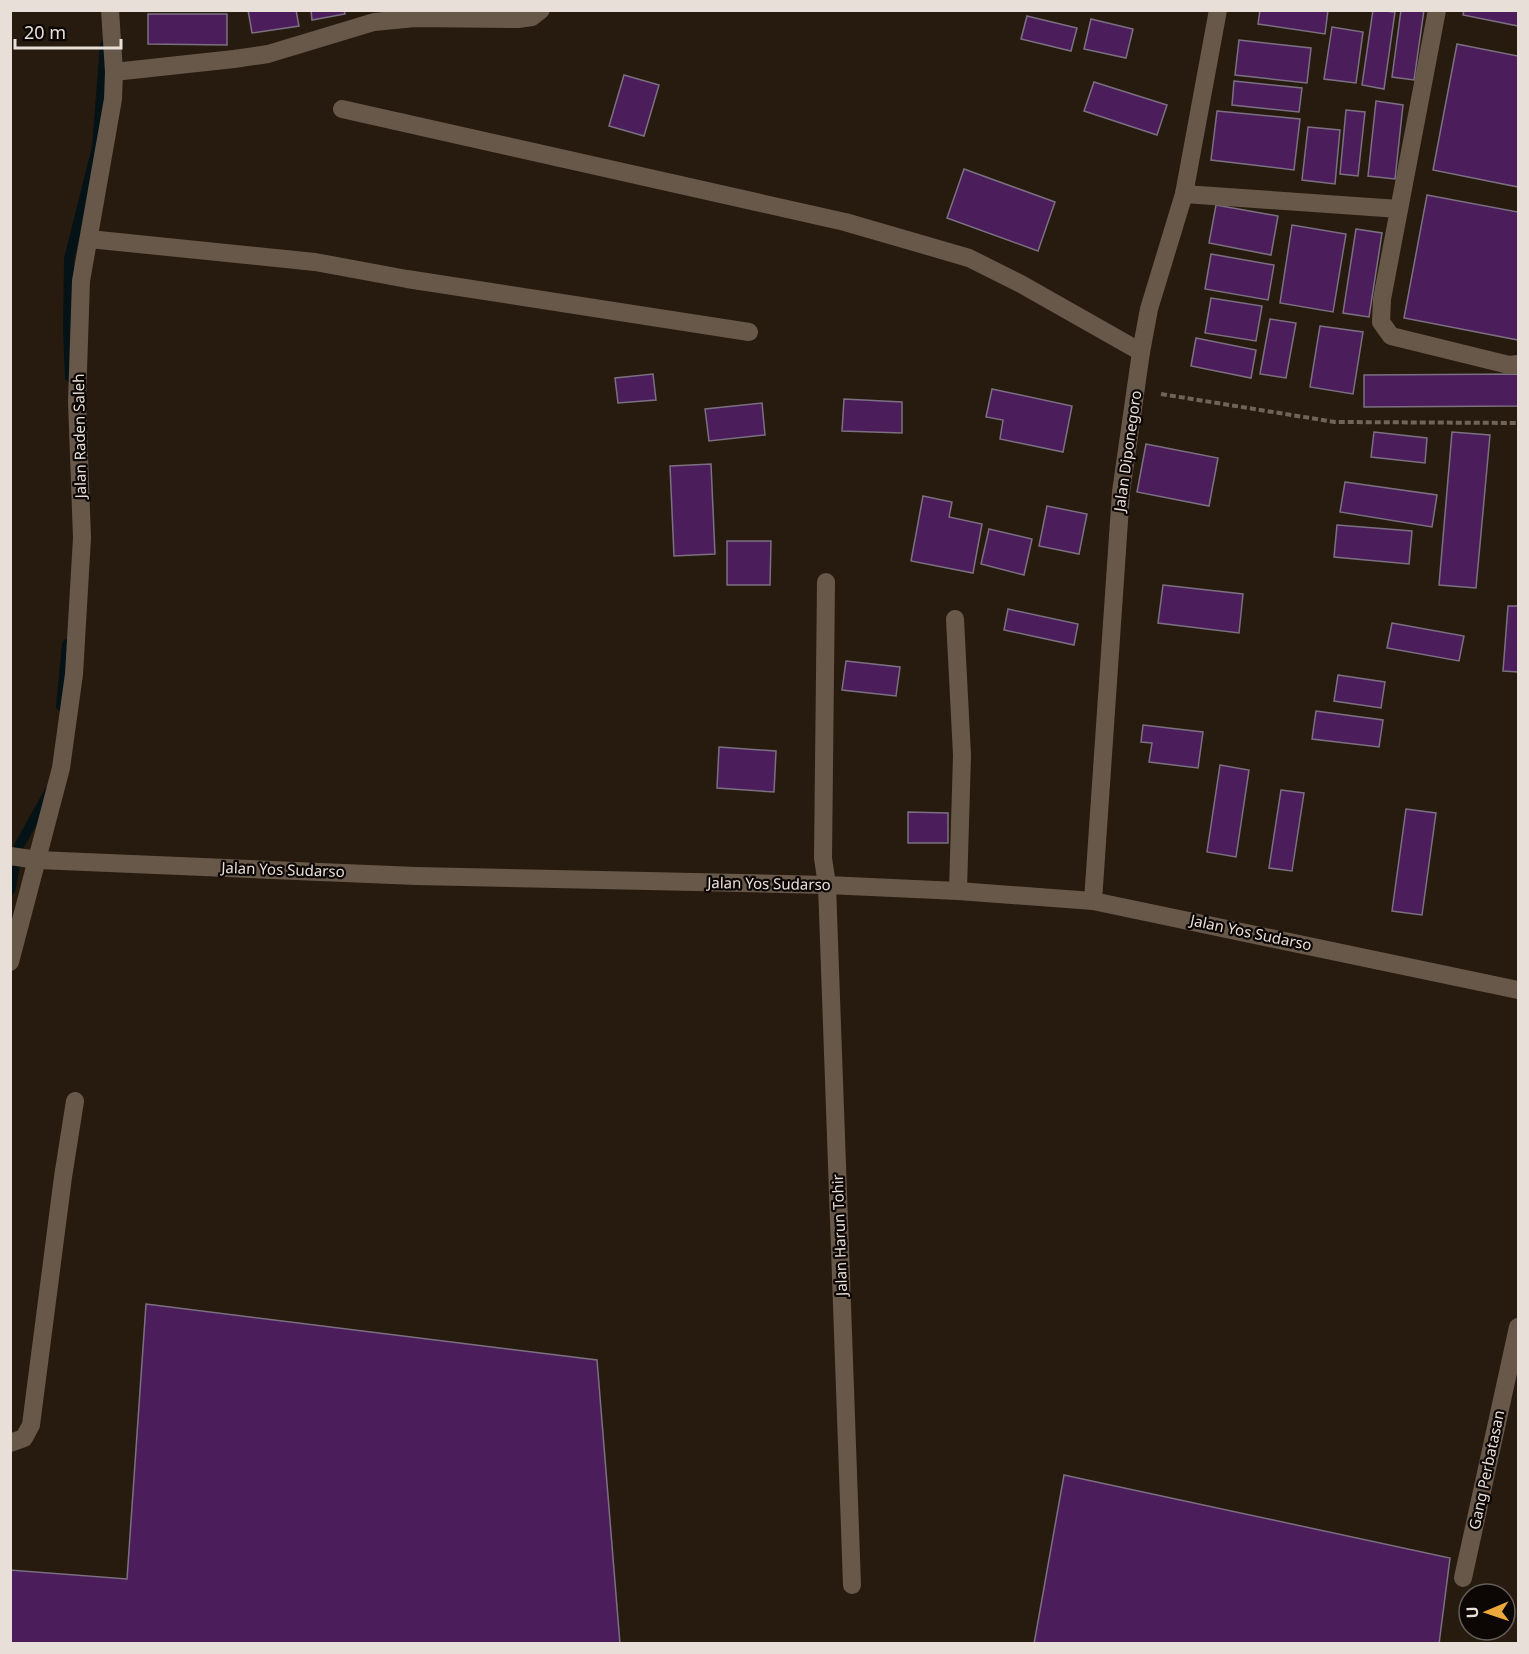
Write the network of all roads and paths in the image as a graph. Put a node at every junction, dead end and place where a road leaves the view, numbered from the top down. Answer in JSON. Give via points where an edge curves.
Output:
{"nodes":[{"id":1,"x":110,"y":10,"type":"edge"},
{"id":2,"x":540,"y":10,"type":"edge"},
{"id":3,"x":1437,"y":10,"type":"edge"},
{"id":4,"x":1216,"y":11,"type":"edge"},
{"id":5,"x":114,"y":72,"type":"junction"},
{"id":6,"x":342,"y":109,"type":"dead end"},
{"id":7,"x":1184,"y":194,"type":"junction"},
{"id":8,"x":1399,"y":209,"type":"junction"},
{"id":9,"x":89,"y":239,"type":"junction"},
{"id":10,"x":749,"y":332,"type":"dead end"},
{"id":11,"x":1141,"y":352,"type":"junction"},
{"id":12,"x":1518,"y":364,"type":"edge"},
{"id":13,"x":1136,"y":390,"type":"junction"},
{"id":14,"x":1518,"y":423,"type":"edge"},
{"id":15,"x":826,"y":582,"type":"dead end"},
{"id":16,"x":955,"y":619,"type":"dead end"},
{"id":17,"x":23,"y":858,"type":"edge"},
{"id":18,"x":827,"y":885,"type":"junction"},
{"id":19,"x":958,"y":891,"type":"junction"},
{"id":20,"x":1093,"y":901,"type":"junction"},
{"id":21,"x":10,"y":962,"type":"edge"},
{"id":22,"x":1518,"y":990,"type":"edge"},
{"id":23,"x":75,"y":1101,"type":"dead end"},
{"id":24,"x":1518,"y":1327,"type":"edge"},
{"id":25,"x":10,"y":1443,"type":"edge"},
{"id":26,"x":1463,"y":1578,"type":"dead end"},
{"id":27,"x":852,"y":1585,"type":"dead end"}],
"edges":[{"from":1,"to":5,"type":"street","name":"Jalan Raden Saleh"},
{"from":2,"to":5,"type":"street","via":[[518,19],[415,18],[374,22],[268,54]]},
{"from":3,"to":8,"type":"street"},
{"from":4,"to":7,"type":"street","name":"Jalan Diponegoro"},
{"from":5,"to":9,"type":"street","name":"Jalan Raden Saleh","via":[[113,99]]},
{"from":6,"to":11,"type":"street","via":[[845,222],[969,258]]},
{"from":7,"to":8,"type":"street"},
{"from":7,"to":11,"type":"street","name":"Jalan Diponegoro","via":[[1149,309]]},
{"from":8,"to":12,"type":"street","via":[[1382,299],[1381,322],[1391,336]]},
{"from":9,"to":10,"type":"street","via":[[315,262]]},
{"from":9,"to":17,"type":"street","name":"Jalan Raden Saleh","via":[[81,281],[77,401],[82,538],[74,674],[61,768]]},
{"from":11,"to":13,"type":"street","name":"Jalan Diponegoro"},
{"from":13,"to":14,"type":"path","via":[[1335,422]]},
{"from":13,"to":20,"type":"street","name":"Jalan Diponegoro","via":[[1121,492]]},
{"from":15,"to":18,"type":"street","name":"Jalan Harun Tohir","via":[[823,858]]},
{"from":16,"to":19,"type":"street","via":[[962,755]]},
{"from":17,"to":18,"type":"street","name":"Jalan Yos Sudarso","via":[[416,876]]},
{"from":17,"to":21,"type":"street","name":"Jalan Raden Saleh"},
{"from":18,"to":19,"type":"street","name":"Jalan Yos Sudarso"},
{"from":18,"to":27,"type":"street","name":"Jalan Harun Tohir"},
{"from":19,"to":20,"type":"street","name":"Jalan Yos Sudarso"},
{"from":20,"to":22,"type":"street","name":"Jalan Yos Sudarso"},
{"from":23,"to":25,"type":"street","via":[[30,1425],[24,1438]]},
{"from":24,"to":26,"type":"street","name":"Gang Perbatasan"}]}
